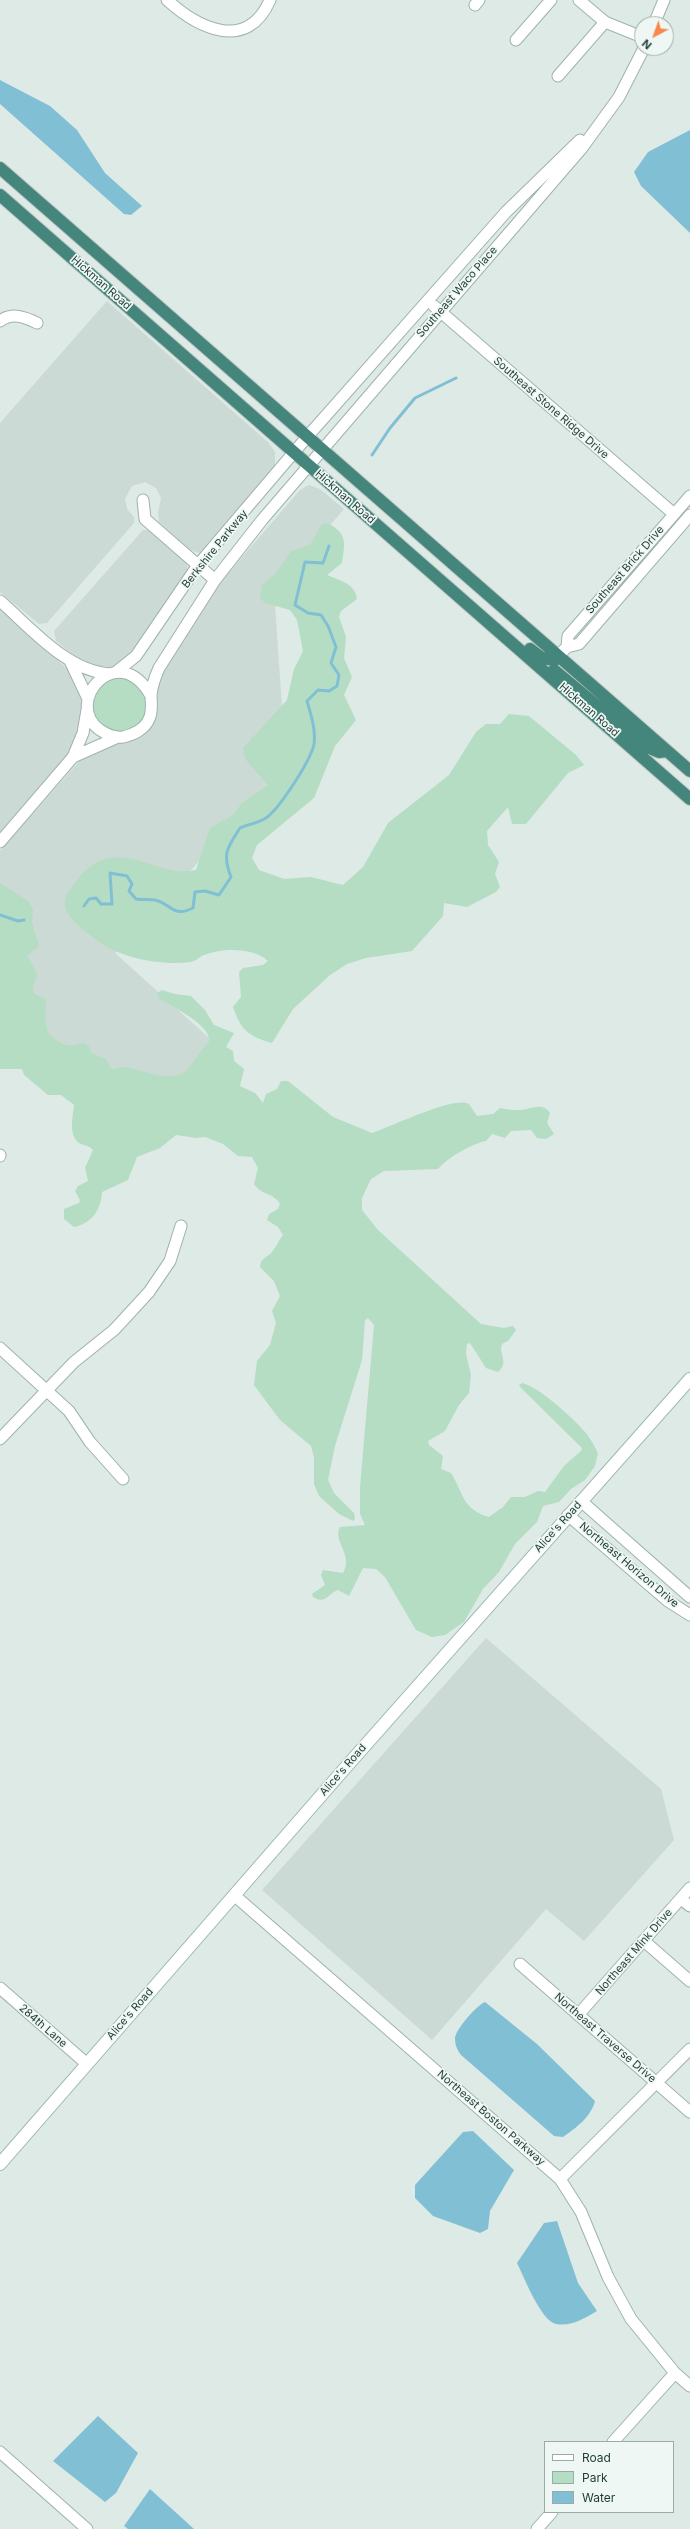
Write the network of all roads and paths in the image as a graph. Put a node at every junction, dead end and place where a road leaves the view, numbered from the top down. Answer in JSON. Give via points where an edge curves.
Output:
{"nodes":[{"id":1,"x":167,"y":0,"type":"edge"},
{"id":2,"x":270,"y":0,"type":"edge"},
{"id":3,"x":551,"y":0,"type":"edge"},
{"id":4,"x":579,"y":0,"type":"edge"},
{"id":5,"x":664,"y":0,"type":"edge"},
{"id":6,"x":657,"y":16,"type":"edge"},
{"id":7,"x":605,"y":22,"type":"junction"},
{"id":8,"x":634,"y":34,"type":"edge"},
{"id":9,"x":516,"y":40,"type":"dead end"},
{"id":10,"x":641,"y":56,"type":"edge"},
{"id":11,"x":558,"y":76,"type":"dead end"},
{"id":12,"x":604,"y":118,"type":"junction"},
{"id":13,"x":0,"y":168,"type":"edge"},
{"id":14,"x":0,"y":195,"type":"edge"},
{"id":15,"x":428,"y":302,"type":"junction"},
{"id":16,"x":440,"y":311,"type":"junction"},
{"id":17,"x":0,"y":321,"type":"edge"},
{"id":18,"x":37,"y":323,"type":"dead end"},
{"id":19,"x":301,"y":445,"type":"junction"},
{"id":20,"x":321,"y":449,"type":"junction"},
{"id":21,"x":309,"y":465,"type":"junction"},
{"id":22,"x":690,"y":496,"type":"edge"},
{"id":23,"x":143,"y":500,"type":"dead end"},
{"id":24,"x":674,"y":514,"type":"junction"},
{"id":25,"x":690,"y":515,"type":"edge"},
{"id":26,"x":422,"y":564,"type":"junction"},
{"id":27,"x":198,"y":565,"type":"junction"},
{"id":28,"x":215,"y":580,"type":"junction"},
{"id":29,"x":0,"y":601,"type":"edge"},
{"id":30,"x":567,"y":647,"type":"junction"},
{"id":31,"x":558,"y":657,"type":"junction"},
{"id":32,"x":71,"y":663,"type":"junction"},
{"id":33,"x":542,"y":669,"type":"junction"},
{"id":34,"x":113,"y":673,"type":"junction"},
{"id":35,"x":151,"y":696,"type":"junction"},
{"id":36,"x":88,"y":704,"type":"junction"},
{"id":37,"x":118,"y":737,"type":"junction"},
{"id":38,"x":667,"y":751,"type":"junction"},
{"id":39,"x":74,"y":758,"type":"junction"},
{"id":40,"x":690,"y":771,"type":"edge"},
{"id":41,"x":690,"y":798,"type":"edge"},
{"id":42,"x":0,"y":842,"type":"edge"},
{"id":43,"x":182,"y":1226,"type":"dead end"},
{"id":44,"x":0,"y":1348,"type":"edge"},
{"id":45,"x":690,"y":1379,"type":"edge"},
{"id":46,"x":48,"y":1390,"type":"junction"},
{"id":47,"x":0,"y":1439,"type":"edge"},
{"id":48,"x":123,"y":1479,"type":"dead end"},
{"id":49,"x":581,"y":1501,"type":"junction"},
{"id":50,"x":568,"y":1515,"type":"junction"},
{"id":51,"x":690,"y":1597,"type":"edge"},
{"id":52,"x":690,"y":1615,"type":"edge"},
{"id":53,"x":690,"y":1888,"type":"edge"},
{"id":54,"x":234,"y":1895,"type":"junction"},
{"id":55,"x":681,"y":1898,"type":"junction"},
{"id":56,"x":690,"y":1906,"type":"edge"},
{"id":57,"x":644,"y":1941,"type":"junction"},
{"id":58,"x":520,"y":1964,"type":"dead end"},
{"id":59,"x":690,"y":1981,"type":"edge"},
{"id":60,"x":0,"y":1988,"type":"edge"},
{"id":61,"x":578,"y":2015,"type":"junction"},
{"id":62,"x":690,"y":2049,"type":"edge"},
{"id":63,"x":86,"y":2064,"type":"junction"},
{"id":64,"x":656,"y":2084,"type":"junction"},
{"id":65,"x":690,"y":2112,"type":"edge"},
{"id":66,"x":0,"y":2164,"type":"edge"},
{"id":67,"x":560,"y":2179,"type":"junction"},
{"id":68,"x":674,"y":2373,"type":"junction"},
{"id":69,"x":690,"y":2386,"type":"edge"},
{"id":70,"x":614,"y":2441,"type":"edge"},
{"id":71,"x":0,"y":2452,"type":"edge"},
{"id":72,"x":551,"y":2513,"type":"edge"},
{"id":73,"x":87,"y":2529,"type":"edge"},
{"id":74,"x":537,"y":2529,"type":"edge"}],
"edges":[{"from":1,"to":2,"type":"street","via":[[202,26],[226,32],[254,22]]},
{"from":3,"to":9,"type":"street"},
{"from":4,"to":7,"type":"street"},
{"from":5,"to":6,"type":"street"},
{"from":7,"to":8,"type":"street"},
{"from":7,"to":11,"type":"street"},
{"from":10,"to":12,"type":"street","name":"Southeast Waco Place","via":[[632,76]]},
{"from":12,"to":15,"type":"street","name":"Southeast Waco Place","via":[[506,212]]},
{"from":12,"to":16,"type":"street","name":"Southeast Waco Place","via":[[582,148]]},
{"from":13,"to":19,"type":"highway","name":"Hickman Road"},
{"from":14,"to":19,"type":"highway","name":"Hickman Road"},
{"from":15,"to":16,"type":"street","name":"Southeast Stone Ridge Drive"},
{"from":15,"to":19,"type":"street","name":"Southeast Waco Place"},
{"from":16,"to":20,"type":"street","name":"Southeast Waco Place"},
{"from":16,"to":24,"type":"street","name":"Southeast Stone Ridge Drive"},
{"from":17,"to":18,"type":"street","via":[[10,316],[26,317]]},
{"from":19,"to":20,"type":"highway","name":"Hickman Road"},
{"from":19,"to":21,"type":"highway","name":"Hickman Road"},
{"from":19,"to":27,"type":"street","name":"Berkshire Parkway"},
{"from":20,"to":21,"type":"street","name":"Southeast Waco Place"},
{"from":20,"to":31,"type":"highway","name":"Hickman Road"},
{"from":21,"to":26,"type":"highway","name":"Hickman Road"},
{"from":21,"to":28,"type":"street","name":"Berkshire Parkway"},
{"from":22,"to":24,"type":"street","name":"Southeast Brick Drive"},
{"from":23,"to":27,"type":"street","via":[[145,519]]},
{"from":24,"to":30,"type":"street","name":"Southeast Brick Drive","via":[[568,636]]},
{"from":25,"to":30,"type":"street","name":"Southeast Brick Drive","via":[[579,644]]},
{"from":26,"to":31,"type":"highway","via":[[428,562],[446,576],[533,652],[547,660],[555,660]]},
{"from":26,"to":33,"type":"highway","name":"Hickman Road"},
{"from":27,"to":28,"type":"street"},
{"from":27,"to":34,"type":"street","name":"Berkshire Parkway","via":[[136,656]]},
{"from":28,"to":35,"type":"street","name":"Berkshire Parkway","via":[[159,668]]},
{"from":29,"to":32,"type":"street"},
{"from":30,"to":31,"type":"street","name":"Southeast Brick Drive"},
{"from":31,"to":38,"type":"highway","name":"Hickman Road"},
{"from":32,"to":34,"type":"street","via":[[96,673]]},
{"from":32,"to":36,"type":"street"},
{"from":33,"to":38,"type":"highway","via":[[546,667],[557,672],[647,747],[659,752]]},
{"from":33,"to":41,"type":"highway","name":"Hickman Road"},
{"from":34,"to":35,"type":"street","via":[[135,676],[144,683]]},
{"from":34,"to":36,"type":"street","via":[[97,682]]},
{"from":35,"to":37,"type":"street","via":[[153,704],[145,725],[137,733]]},
{"from":36,"to":37,"type":"street","via":[[96,727],[107,735]]},
{"from":36,"to":39,"type":"street","via":[[83,734]]},
{"from":37,"to":39,"type":"street"},
{"from":38,"to":40,"type":"highway","name":"Hickman Road"},
{"from":39,"to":42,"type":"street"},
{"from":43,"to":46,"type":"street","via":[[170,1261],[149,1292],[119,1326],[74,1362]]},
{"from":44,"to":46,"type":"street"},
{"from":45,"to":49,"type":"main road","name":"Alice's Road"},
{"from":46,"to":47,"type":"street"},
{"from":46,"to":48,"type":"street","via":[[69,1411],[90,1442]]},
{"from":49,"to":50,"type":"main road","name":"Alice's Road"},
{"from":49,"to":51,"type":"street","name":"Northeast Horizon Drive"},
{"from":50,"to":52,"type":"street","name":"Northeast Horizon Drive","via":[[668,1601]]},
{"from":50,"to":54,"type":"main road","name":"Alice's Road"},
{"from":53,"to":55,"type":"street","name":"Northeast Mink Drive"},
{"from":54,"to":63,"type":"main road","name":"Alice's Road"},
{"from":54,"to":67,"type":"street","name":"Northeast Boston Parkway"},
{"from":55,"to":56,"type":"street"},
{"from":55,"to":57,"type":"street","name":"Northeast Mink Drive"},
{"from":57,"to":59,"type":"street"},
{"from":57,"to":61,"type":"street","name":"Northeast Mink Drive"},
{"from":58,"to":61,"type":"street","name":"Northeast Traverse Drive"},
{"from":60,"to":63,"type":"street","name":"284th Lane"},
{"from":61,"to":64,"type":"street","name":"Northeast Traverse Drive"},
{"from":62,"to":64,"type":"street"},
{"from":63,"to":66,"type":"main road","name":"Alice's Road"},
{"from":64,"to":65,"type":"street","name":"Northeast Traverse Drive"},
{"from":64,"to":67,"type":"street"},
{"from":67,"to":68,"type":"street","name":"Northeast Boston Parkway","via":[[581,2212],[608,2277],[631,2319]]},
{"from":68,"to":69,"type":"street","name":"Northeast Boston Parkway"},
{"from":68,"to":70,"type":"street"},
{"from":71,"to":73,"type":"street"},
{"from":72,"to":74,"type":"street"}]}
